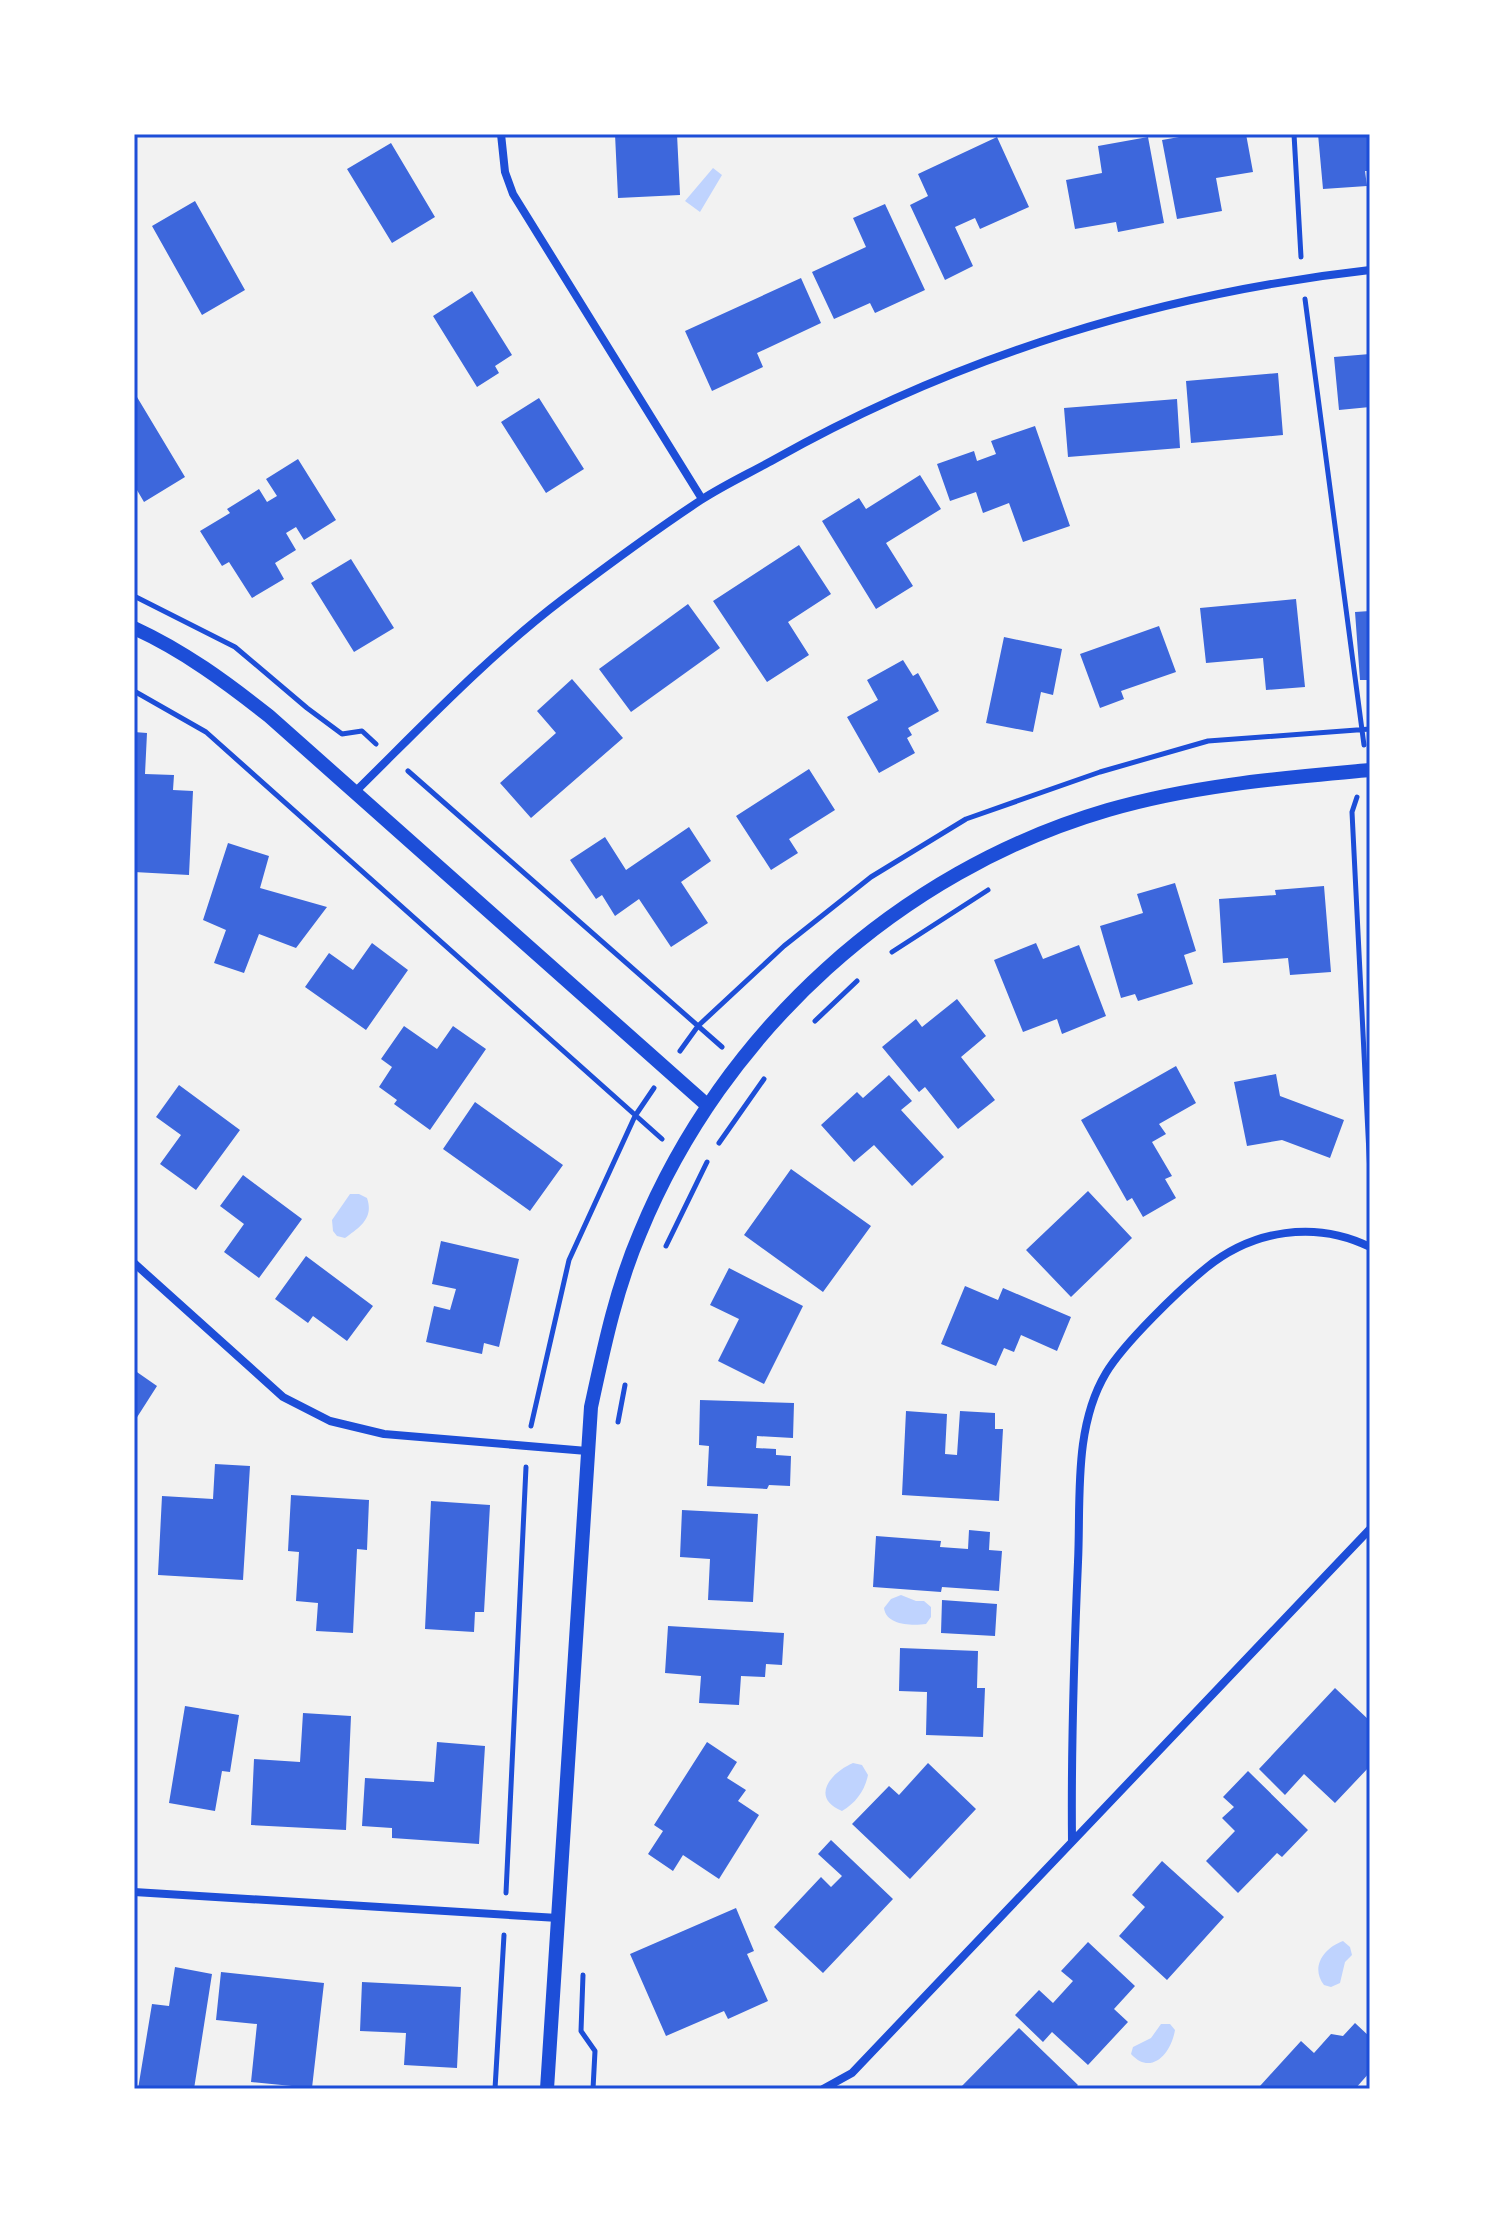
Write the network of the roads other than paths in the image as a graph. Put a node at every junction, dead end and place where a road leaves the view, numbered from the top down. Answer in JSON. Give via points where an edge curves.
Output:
{"nodes":[{"id":1,"x":501,"y":134,"type":"edge"},
{"id":2,"x":1370,"y":270,"type":"edge"},
{"id":3,"x":702,"y":499,"type":"junction"},
{"id":4,"x":134,"y":628,"type":"edge"},
{"id":5,"x":1369,"y":770,"type":"edge"},
{"id":6,"x":355,"y":792,"type":"junction"},
{"id":7,"x":708,"y":1106,"type":"junction"},
{"id":8,"x":1370,"y":1247,"type":"edge"},
{"id":9,"x":134,"y":1263,"type":"edge"},
{"id":10,"x":587,"y":1451,"type":"junction"},
{"id":11,"x":1370,"y":1529,"type":"edge"},
{"id":12,"x":1072,"y":1840,"type":"junction"},
{"id":13,"x":134,"y":1892,"type":"edge"},
{"id":14,"x":558,"y":1918,"type":"junction"},
{"id":15,"x":547,"y":2089,"type":"edge"},
{"id":16,"x":823,"y":2089,"type":"edge"}],
"edges":[{"from":1,"to":3,"type":"street","via":[[513,194]]},
{"from":2,"to":3,"type":"street","via":[[1181,301],[968,367],[831,427]]},
{"from":3,"to":6,"type":"street","via":[[562,600],[475,674]]},
{"from":4,"to":6,"type":"street","via":[[219,676]]},
{"from":5,"to":7,"type":"street","via":[[1208,786],[1107,810],[1009,847],[876,926],[800,992],[738,1061]]},
{"from":6,"to":7,"type":"street"},
{"from":7,"to":10,"type":"street","via":[[640,1232],[609,1318]]},
{"from":8,"to":12,"type":"street","via":[[1303,1231],[1250,1241],[1198,1275],[1106,1373],[1084,1434],[1071,1726]]},
{"from":9,"to":10,"type":"street","via":[[283,1397],[330,1421],[384,1434]]},
{"from":10,"to":14,"type":"street"},
{"from":11,"to":12,"type":"street"},
{"from":12,"to":16,"type":"street","via":[[852,2073]]},
{"from":13,"to":14,"type":"street"},
{"from":14,"to":15,"type":"street"}]}
